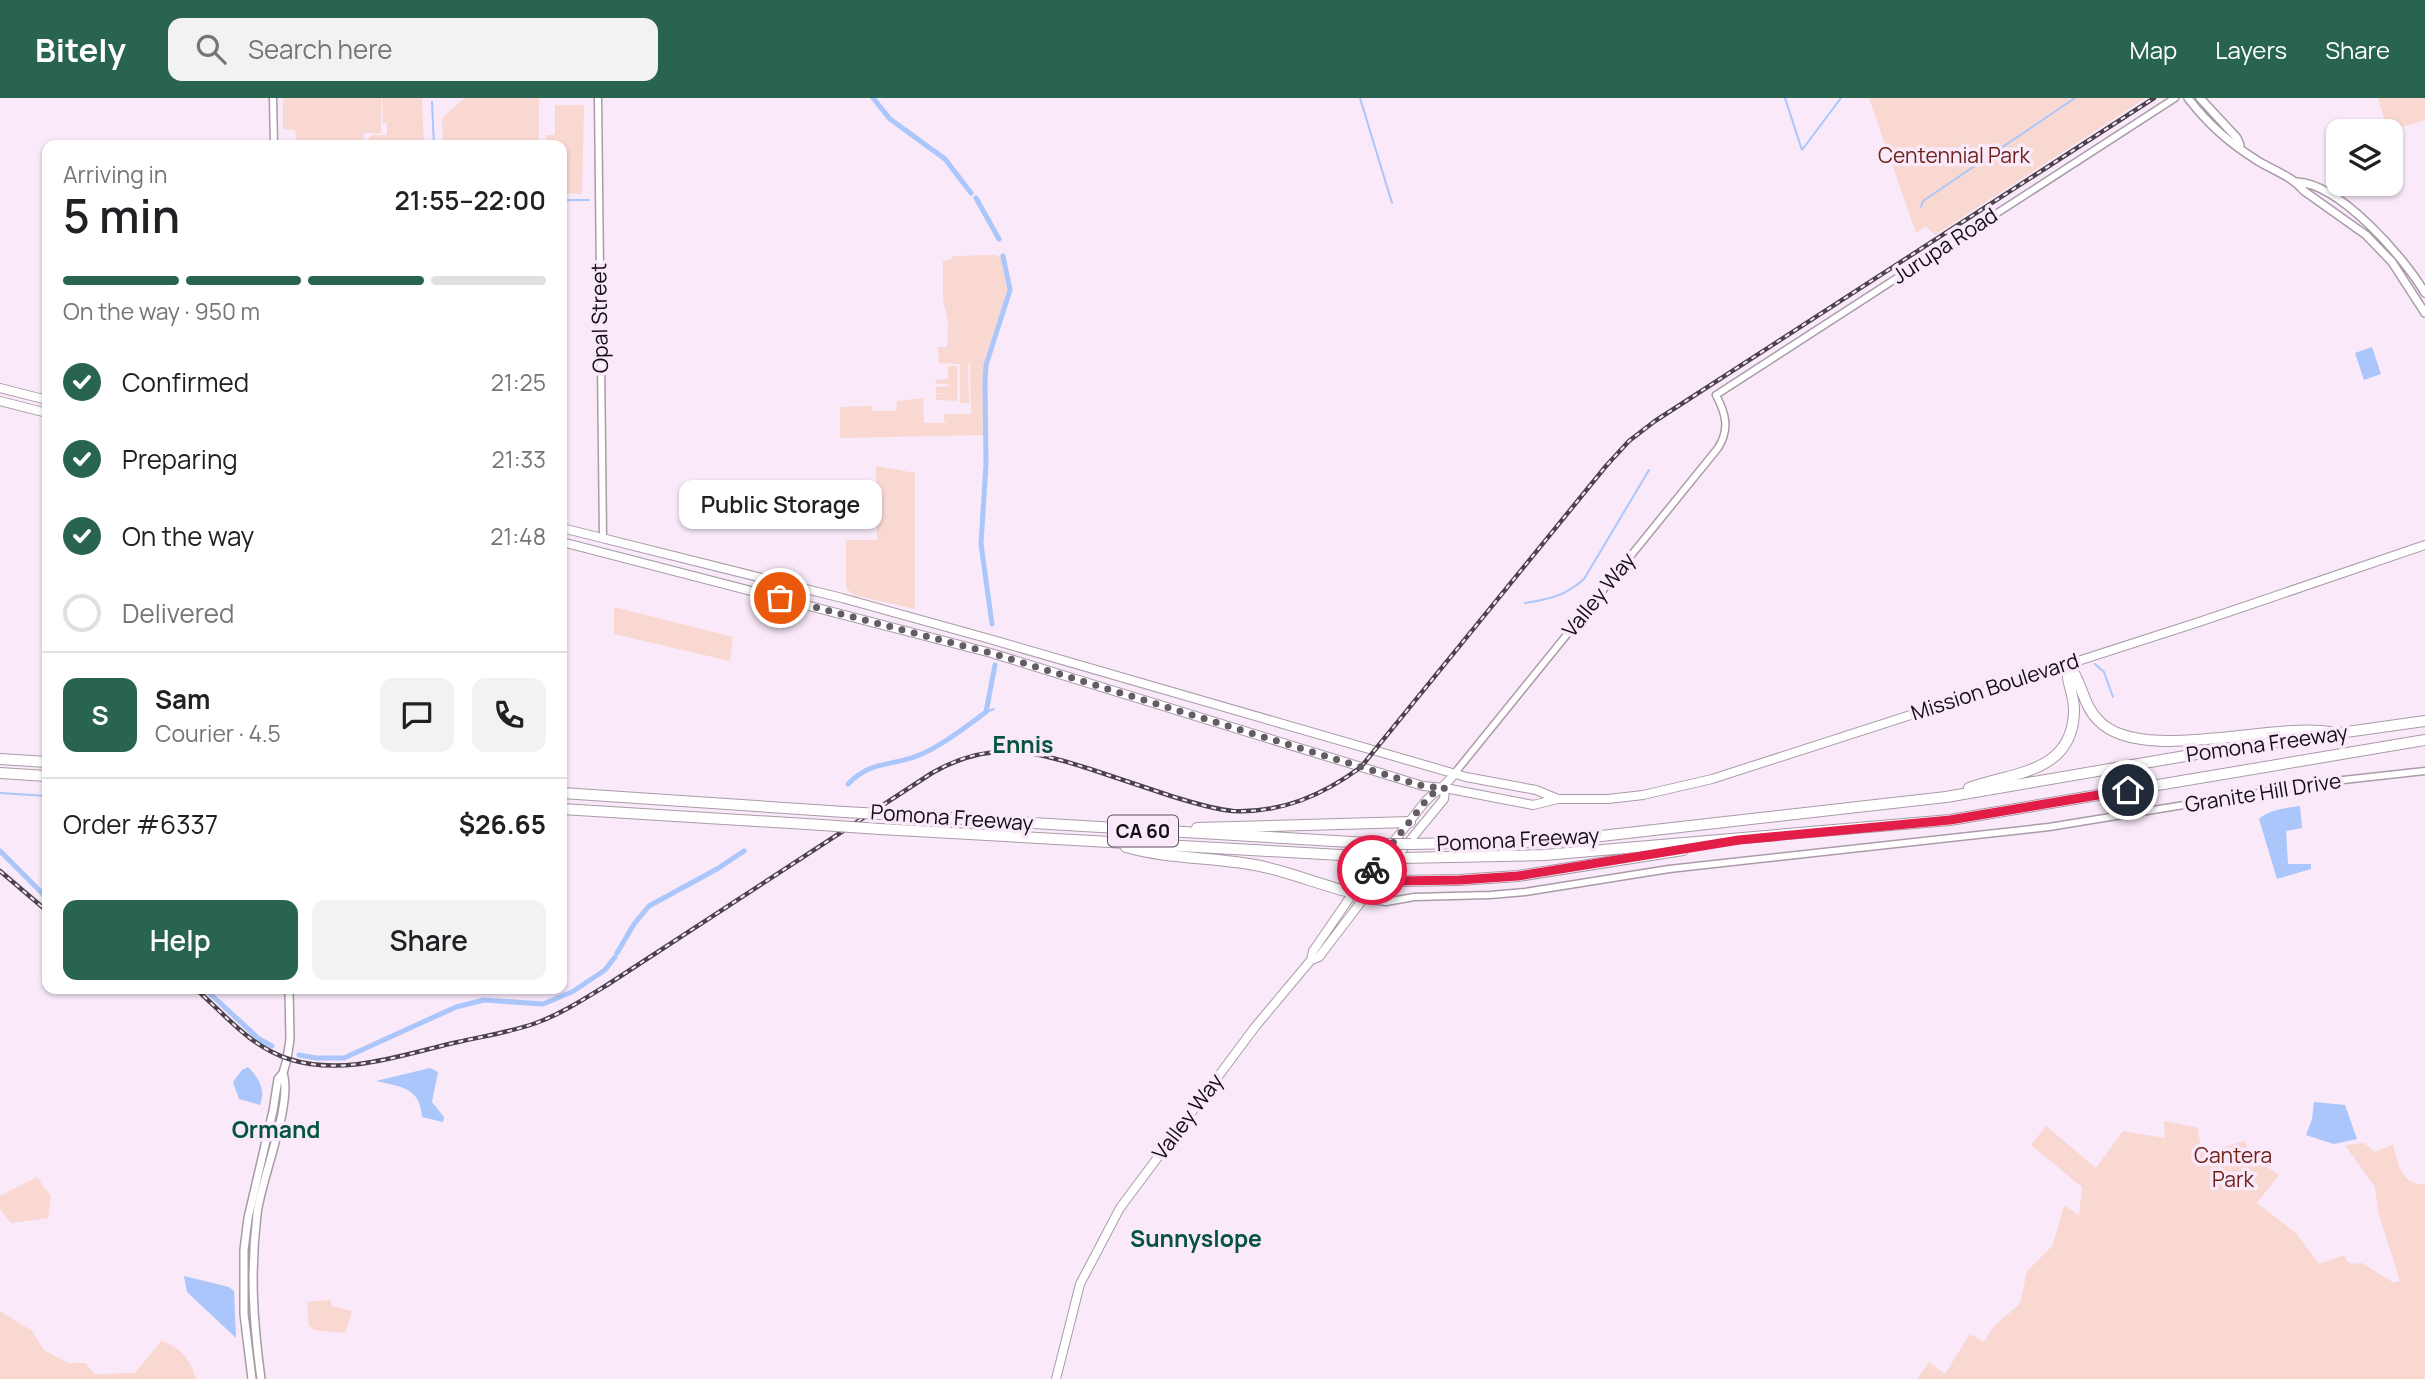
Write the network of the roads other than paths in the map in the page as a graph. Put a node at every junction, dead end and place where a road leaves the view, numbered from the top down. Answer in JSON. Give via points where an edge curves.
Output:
{"nodes":[{"id":1,"x":273,"y":98,"type":"edge"},
{"id":2,"x":598,"y":98,"type":"edge"},
{"id":3,"x":2175,"y":98,"type":"edge"},
{"id":4,"x":2188,"y":98,"type":"edge"},
{"id":5,"x":2200,"y":98,"type":"edge"},
{"id":6,"x":274,"y":140,"type":"edge"},
{"id":7,"x":2242,"y":149,"type":"junction"},
{"id":8,"x":2297,"y":182,"type":"junction"},
{"id":9,"x":2411,"y":289,"type":"junction"},
{"id":10,"x":2425,"y":293,"type":"edge"},
{"id":11,"x":2425,"y":305,"type":"edge"},
{"id":12,"x":2425,"y":313,"type":"edge"},
{"id":13,"x":0,"y":388,"type":"edge"},
{"id":14,"x":1716,"y":395,"type":"joint"},
{"id":15,"x":42,"y":399,"type":"edge"},
{"id":16,"x":0,"y":401,"type":"edge"},
{"id":17,"x":42,"y":412,"type":"edge"},
{"id":18,"x":567,"y":529,"type":"edge"},
{"id":19,"x":603,"y":538,"type":"junction"},
{"id":20,"x":567,"y":543,"type":"edge"},
{"id":21,"x":2425,"y":545,"type":"edge"},
{"id":22,"x":995,"y":640,"type":"junction"},
{"id":23,"x":991,"y":653,"type":"junction"},
{"id":24,"x":2068,"y":664,"type":"junction"},
{"id":25,"x":2425,"y":721,"type":"edge"},
{"id":26,"x":2341,"y":733,"type":"junction"},
{"id":27,"x":2425,"y":740,"type":"edge"},
{"id":28,"x":0,"y":759,"type":"edge"},
{"id":29,"x":42,"y":762,"type":"edge"},
{"id":30,"x":2425,"y":771,"type":"edge"},
{"id":31,"x":0,"y":773,"type":"edge"},
{"id":32,"x":1454,"y":774,"type":"junction"},
{"id":33,"x":42,"y":776,"type":"edge"},
{"id":34,"x":1445,"y":788,"type":"junction"},
{"id":35,"x":567,"y":793,"type":"edge"},
{"id":36,"x":1947,"y":797,"type":"junction"},
{"id":37,"x":1558,"y":799,"type":"junction"},
{"id":38,"x":567,"y":809,"type":"edge"},
{"id":39,"x":1410,"y":822,"type":"junction"},
{"id":40,"x":1119,"y":829,"type":"junction"},
{"id":41,"x":1739,"y":840,"type":"junction"},
{"id":42,"x":1112,"y":843,"type":"junction"},
{"id":43,"x":1375,"y":874,"type":"junction"},
{"id":44,"x":1353,"y":893,"type":"junction"},
{"id":45,"x":1364,"y":898,"type":"junction"},
{"id":46,"x":1311,"y":960,"type":"junction"},
{"id":47,"x":289,"y":994,"type":"edge"},
{"id":48,"x":283,"y":1073,"type":"junction"},
{"id":49,"x":252,"y":1379,"type":"edge"},
{"id":50,"x":261,"y":1379,"type":"edge"},
{"id":51,"x":1056,"y":1379,"type":"edge"}],
"edges":[{"from":1,"to":6,"type":"street"},
{"from":2,"to":19,"type":"street","name":"Opal Street"},
{"from":3,"to":14,"type":"street","name":"Jurupa Road"},
{"from":4,"to":7,"type":"main road"},
{"from":5,"to":7,"type":"main road"},
{"from":7,"to":8,"type":"main road"},
{"from":8,"to":9,"type":"main road","via":[[2367,235]]},
{"from":8,"to":10,"type":"main road","via":[[2307,182],[2366,222],[2399,256]]},
{"from":9,"to":11,"type":"main road"},
{"from":9,"to":12,"type":"main road"},
{"from":13,"to":15,"type":"main road"},
{"from":14,"to":32,"type":"street","name":"Valley Way","via":[[1726,423],[1718,448]]},
{"from":16,"to":17,"type":"main road"},
{"from":18,"to":19,"type":"main road","name":"Mission Boulevard"},
{"from":19,"to":22,"type":"main road","name":"Mission Boulevard"},
{"from":20,"to":23,"type":"main road","name":"Mission Boulevard"},
{"from":21,"to":24,"type":"main road","name":"Mission Boulevard"},
{"from":22,"to":23,"type":"main road"},
{"from":22,"to":32,"type":"main road","name":"Mission Boulevard"},
{"from":23,"to":34,"type":"main road","name":"Mission Boulevard","via":[[1423,786]]},
{"from":24,"to":26,"type":"highway","via":[[2098,721],[2124,737],[2146,741],[2314,729]]},
{"from":24,"to":36,"type":"highway","via":[[2074,716],[2062,750],[2033,770]]},
{"from":24,"to":37,"type":"main road","name":"Mission Boulevard","via":[[1678,788],[1608,799]]},
{"from":25,"to":26,"type":"highway","name":"Pomona Freeway","number":"CA 60"},
{"from":26,"to":36,"type":"highway","name":"Pomona Freeway","number":"CA 60"},
{"from":27,"to":41,"type":"highway","name":"Pomona Freeway","number":"CA 60","via":[[1950,820]]},
{"from":28,"to":29,"type":"highway"},
{"from":30,"to":45,"type":"street","name":"Granite Hill Drive","via":[[2325,782],[2049,827],[1669,869],[1525,892],[1386,902]]},
{"from":31,"to":33,"type":"highway"},
{"from":32,"to":34,"type":"main road","name":"Valley Way"},
{"from":32,"to":37,"type":"main road","name":"Mission Boulevard","via":[[1536,790]]},
{"from":34,"to":37,"type":"main road","name":"Mission Boulevard","via":[[1533,805]]},
{"from":34,"to":39,"type":"main road","name":"Valley Way","via":[[1432,794]]},
{"from":34,"to":43,"type":"main road","name":"Valley Way","via":[[1444,799]]},
{"from":35,"to":40,"type":"highway","name":"Pomona Freeway","number":"CA 60","bridge":true},
{"from":36,"to":40,"type":"highway","name":"Pomona Freeway","number":"CA 60","bridge":true,"via":[[1557,841],[1411,845]]},
{"from":38,"to":42,"type":"highway","name":"Pomona Freeway","number":"CA 60","bridge":true},
{"from":39,"to":40,"type":"highway"},
{"from":39,"to":43,"type":"main road","name":"Valley Way"},
{"from":41,"to":42,"type":"highway","name":"Pomona Freeway","number":"CA 60","bridge":true,"via":[[1544,855],[1401,858]]},
{"from":41,"to":43,"type":"highway","via":[[1508,877],[1395,881]]},
{"from":42,"to":44,"type":"highway","via":[[1141,851],[1258,865]]},
{"from":43,"to":44,"type":"main road","name":"Valley Way"},
{"from":43,"to":45,"type":"main road","name":"Valley Way"},
{"from":44,"to":45,"type":"street","name":"Granite Hill Drive"},
{"from":44,"to":46,"type":"main road","name":"Valley Way"},
{"from":45,"to":46,"type":"main road","name":"Valley Way","via":[[1319,957]]},
{"from":46,"to":51,"type":"main road","name":"Valley Way","via":[[1120,1208],[1080,1284]]},
{"from":47,"to":48,"type":"main road","via":[[290,1039]]},
{"from":48,"to":49,"type":"main road","via":[[278,1079],[244,1250],[244,1314]]},
{"from":48,"to":50,"type":"main road","via":[[282,1109],[257,1210],[251,1269]]}]}
